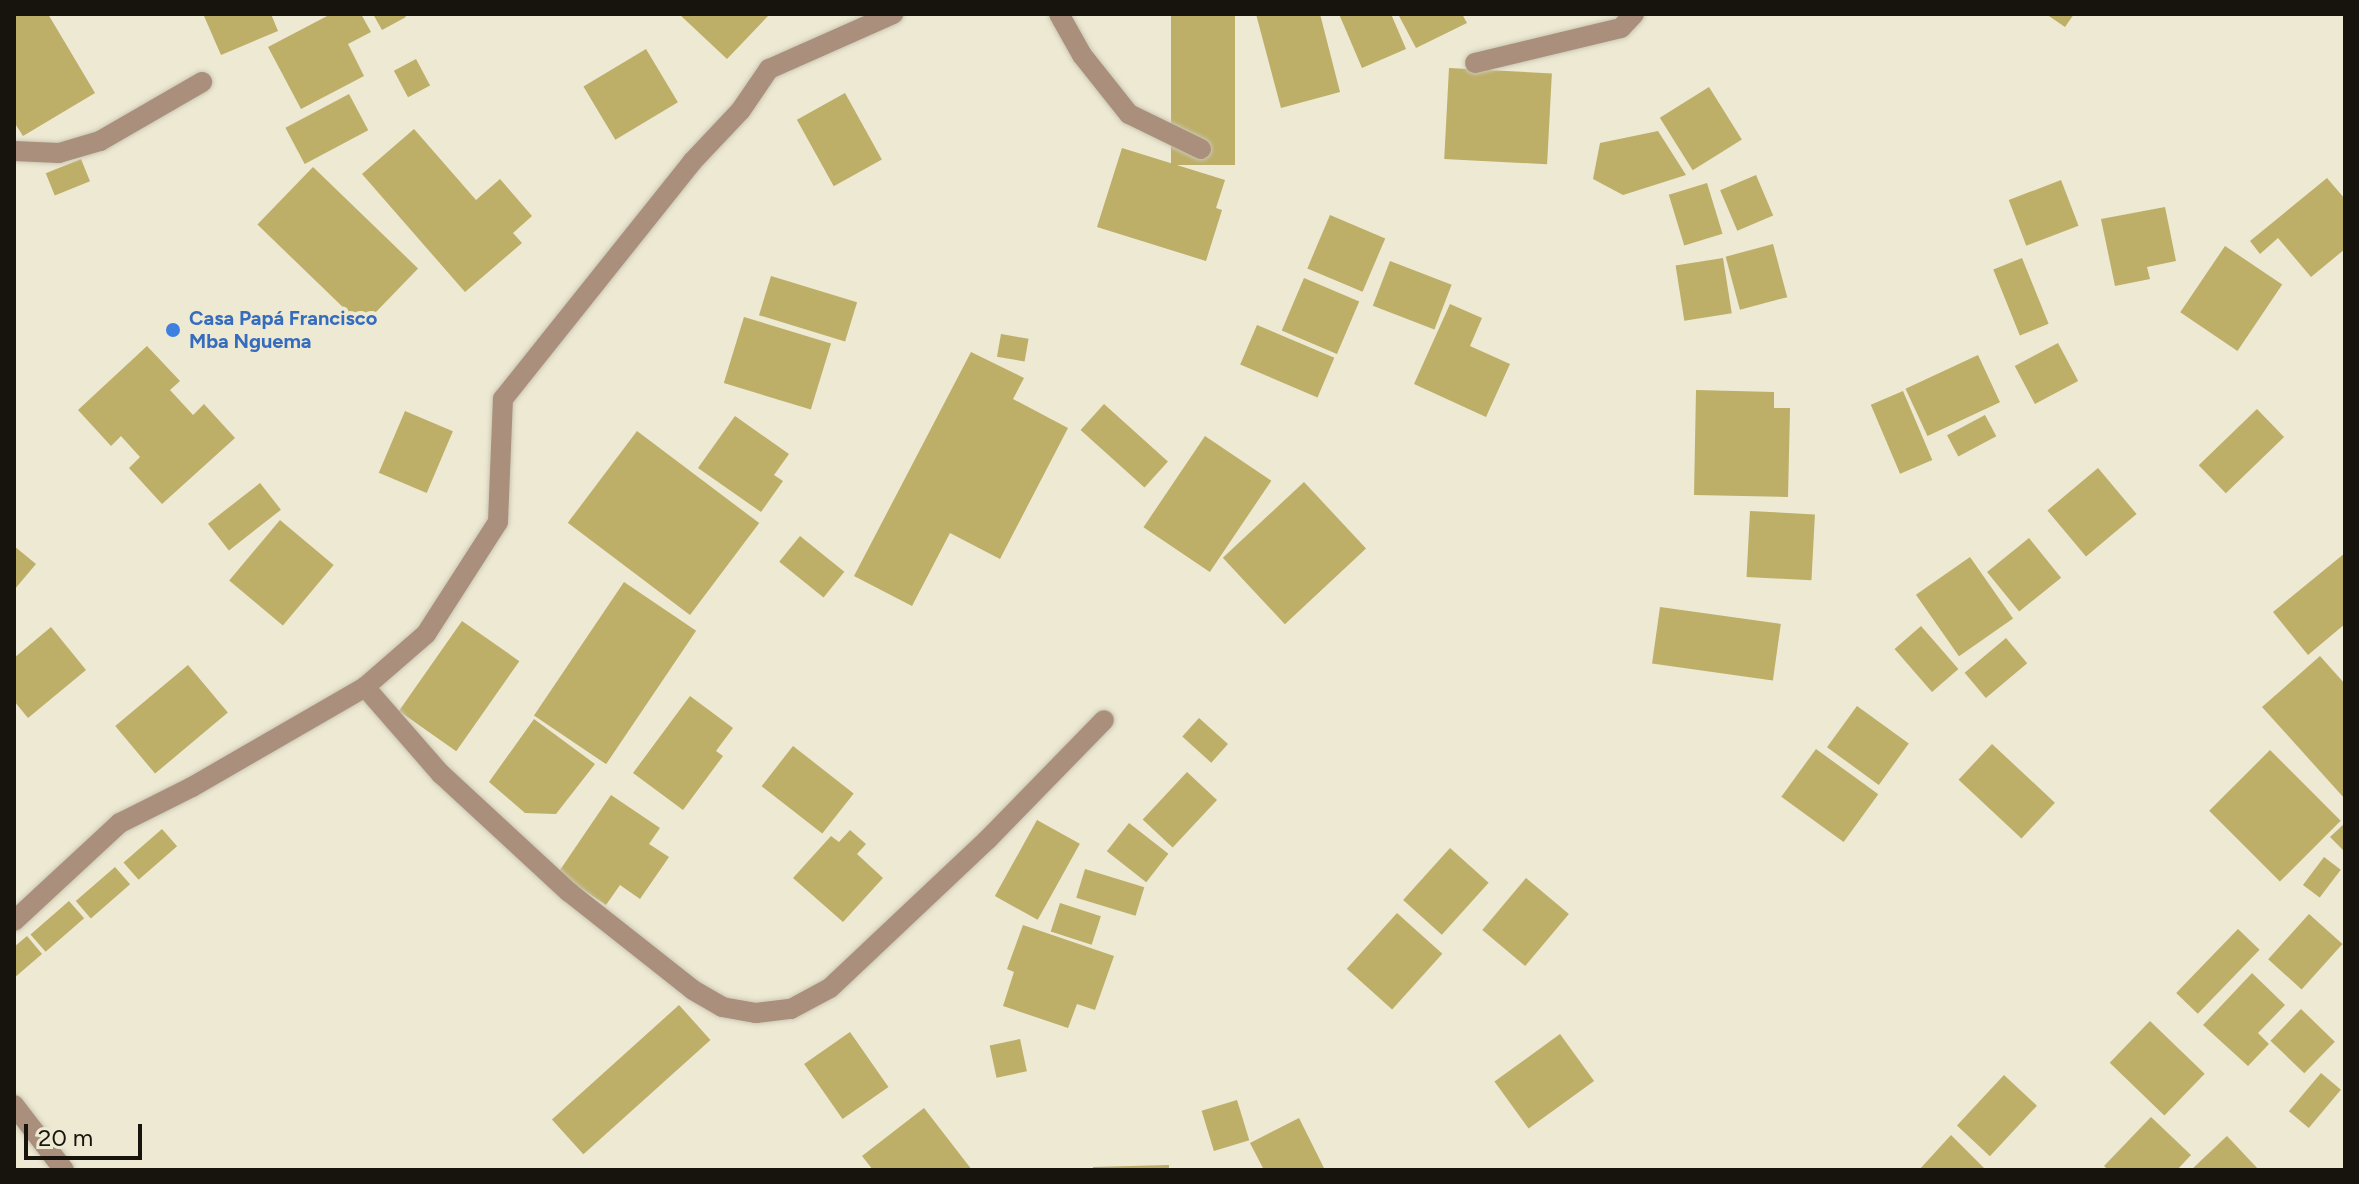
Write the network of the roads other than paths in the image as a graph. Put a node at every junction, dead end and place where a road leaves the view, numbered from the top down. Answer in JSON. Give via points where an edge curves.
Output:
{"nodes":[{"id":1,"x":893,"y":14,"type":"edge"},
{"id":2,"x":1059,"y":14,"type":"edge"},
{"id":3,"x":1634,"y":14,"type":"edge"},
{"id":4,"x":1475,"y":63,"type":"dead end"},
{"id":5,"x":202,"y":82,"type":"dead end"},
{"id":6,"x":1201,"y":149,"type":"dead end"},
{"id":7,"x":14,"y":151,"type":"edge"},
{"id":8,"x":365,"y":687,"type":"junction"},
{"id":9,"x":1104,"y":720,"type":"dead end"},
{"id":10,"x":14,"y":921,"type":"edge"},
{"id":11,"x":14,"y":1105,"type":"edge"},
{"id":12,"x":64,"y":1170,"type":"edge"}],
"edges":[{"from":1,"to":8,"type":"street","via":[[769,69],[503,399],[498,522],[426,634]]},
{"from":2,"to":6,"type":"street","via":[[1082,55],[1129,114]]},
{"from":3,"to":4,"type":"street","via":[[1621,28]]},
{"from":5,"to":7,"type":"street","via":[[100,141],[59,153]]},
{"from":8,"to":9,"type":"street","via":[[441,774],[569,892],[693,990],[722,1007],[756,1013],[791,1009],[830,988],[977,850]]},
{"from":8,"to":10,"type":"street","via":[[120,823]]},
{"from":11,"to":12,"type":"street"}]}
